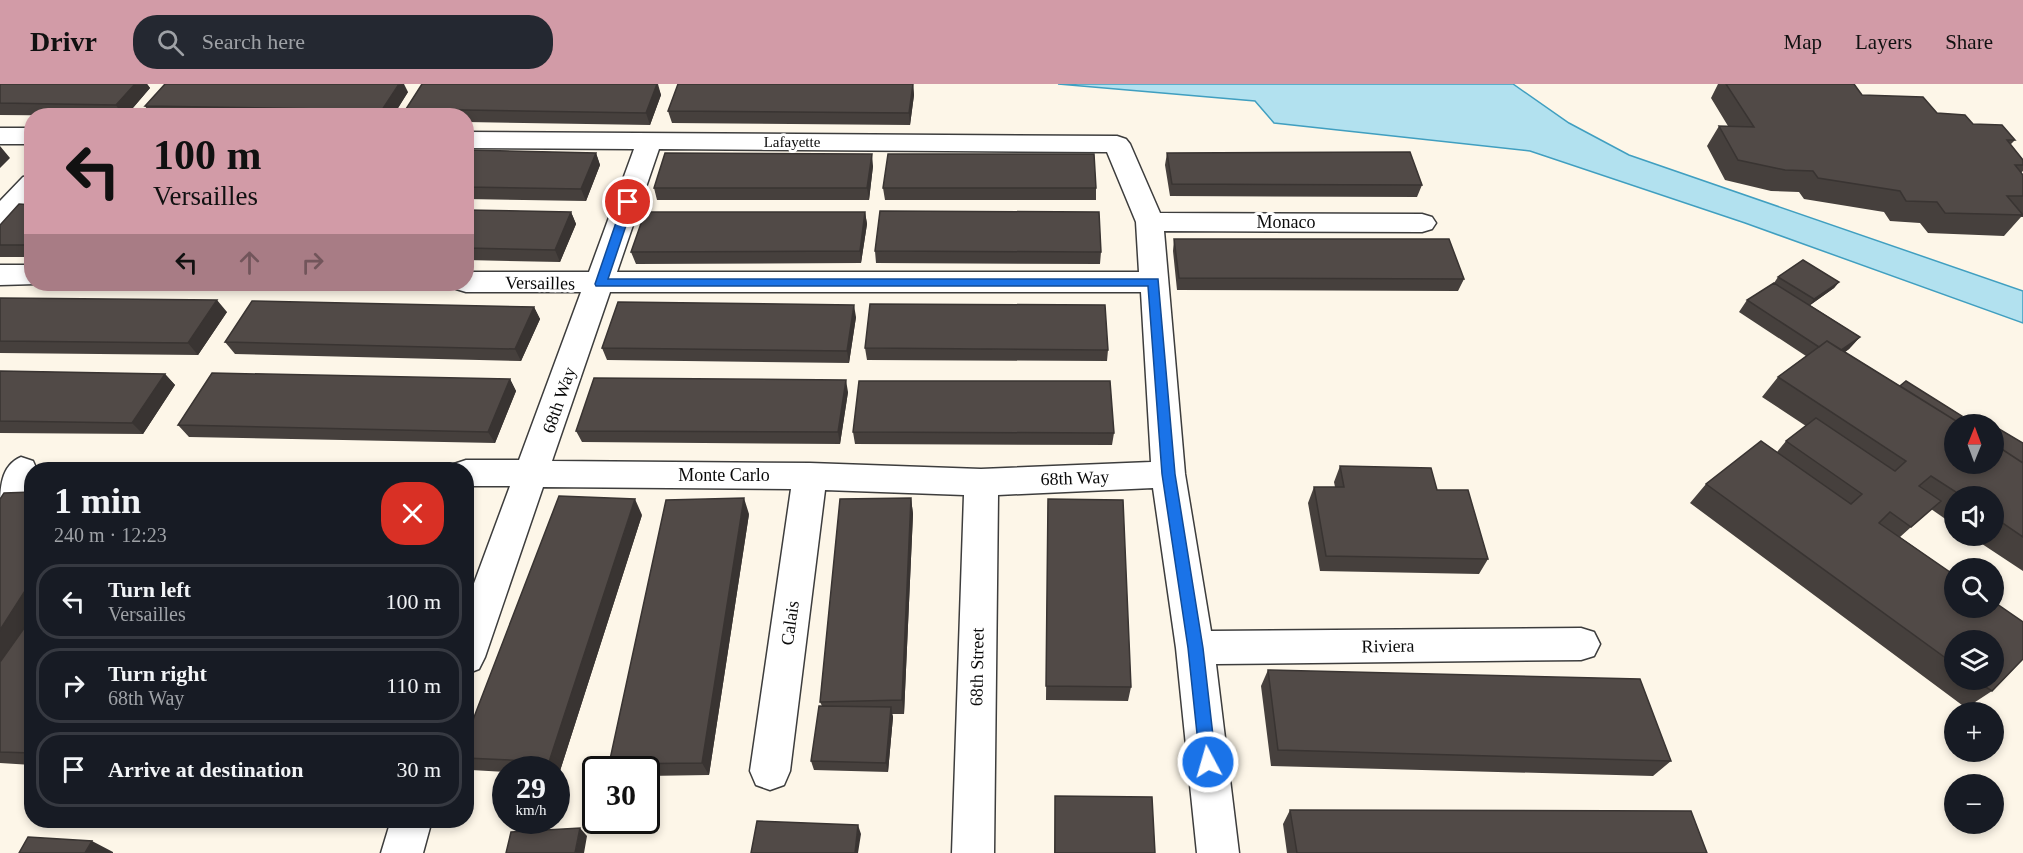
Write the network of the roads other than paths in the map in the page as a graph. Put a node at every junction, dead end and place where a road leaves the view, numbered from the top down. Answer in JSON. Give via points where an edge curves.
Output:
{"nodes":[{"id":1,"x":0,"y":136,"type":"edge"},
{"id":2,"x":24,"y":136,"type":"edge"},
{"id":3,"x":474,"y":140,"type":"edge"},
{"id":4,"x":649,"y":142,"type":"junction"},
{"id":5,"x":24,"y":192,"type":"edge"},
{"id":6,"x":0,"y":217,"type":"edge"},
{"id":7,"x":1150,"y":222,"type":"junction"},
{"id":8,"x":1422,"y":223,"type":"dead end"},
{"id":9,"x":0,"y":275,"type":"edge"},
{"id":10,"x":24,"y":275,"type":"edge"},
{"id":11,"x":474,"y":282,"type":"edge"},
{"id":12,"x":1154,"y":282,"type":"junction"},
{"id":13,"x":600,"y":284,"type":"junction"},
{"id":14,"x":18,"y":470,"type":"edge"},
{"id":15,"x":474,"y":473,"type":"edge"},
{"id":16,"x":533,"y":473,"type":"junction"},
{"id":17,"x":1168,"y":474,"type":"junction"},
{"id":18,"x":810,"y":476,"type":"junction"},
{"id":19,"x":981,"y":482,"type":"junction"},
{"id":20,"x":0,"y":498,"type":"edge"},
{"id":21,"x":474,"y":635,"type":"edge"},
{"id":22,"x":1581,"y":645,"type":"dead end"},
{"id":23,"x":1195,"y":648,"type":"junction"},
{"id":24,"x":770,"y":771,"type":"dead end"},
{"id":25,"x":410,"y":828,"type":"edge"},
{"id":26,"x":402,"y":853,"type":"edge"},
{"id":27,"x":973,"y":853,"type":"edge"},
{"id":28,"x":1218,"y":853,"type":"edge"}],
"edges":[{"from":1,"to":2,"type":"street"},
{"from":3,"to":4,"type":"street","name":"Lafayette"},
{"from":4,"to":7,"type":"street","name":"Lafayette","via":[[1117,144]]},
{"from":4,"to":13,"type":"street","name":"68th Way"},
{"from":5,"to":6,"type":"street"},
{"from":7,"to":8,"type":"street","name":"Monaco"},
{"from":7,"to":12,"type":"street"},
{"from":9,"to":10,"type":"street"},
{"from":11,"to":13,"type":"street","name":"Versailles"},
{"from":12,"to":13,"type":"street","name":"Versailles"},
{"from":12,"to":17,"type":"street"},
{"from":13,"to":16,"type":"street","name":"68th Way"},
{"from":14,"to":20,"type":"street"},
{"from":15,"to":16,"type":"street","name":"Monte Carlo"},
{"from":16,"to":18,"type":"street","name":"Monte Carlo"},
{"from":16,"to":21,"type":"street","name":"68th Way"},
{"from":17,"to":19,"type":"street","name":"68th Way"},
{"from":17,"to":23,"type":"street"},
{"from":18,"to":19,"type":"street","name":"Monte Carlo"},
{"from":18,"to":24,"type":"street","name":"Calais"},
{"from":19,"to":27,"type":"street","name":"68th Street"},
{"from":22,"to":23,"type":"street","name":"Riviera"},
{"from":23,"to":28,"type":"street"},
{"from":25,"to":26,"type":"street"}]}
